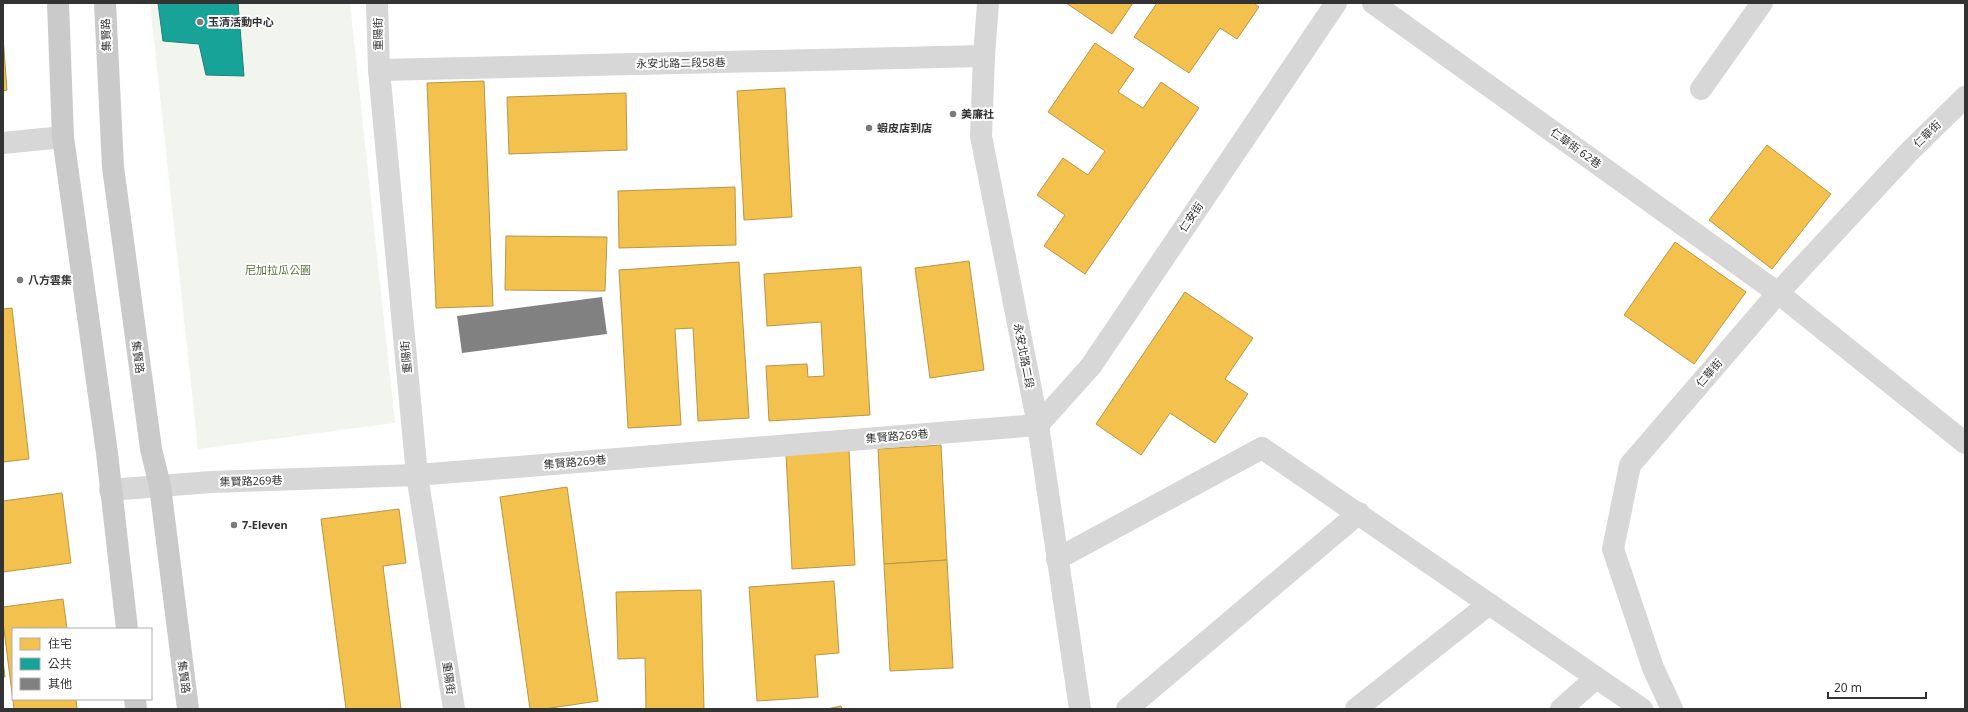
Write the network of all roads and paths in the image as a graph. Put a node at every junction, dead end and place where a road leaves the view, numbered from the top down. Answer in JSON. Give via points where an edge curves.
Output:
{"nodes":[{"id":1,"x":58,"y":3,"type":"edge"},
{"id":2,"x":105,"y":3,"type":"edge"},
{"id":3,"x":377,"y":3,"type":"edge"},
{"id":4,"x":988,"y":3,"type":"edge"},
{"id":5,"x":1336,"y":3,"type":"edge"},
{"id":6,"x":1373,"y":3,"type":"edge"},
{"id":7,"x":1762,"y":3,"type":"edge"},
{"id":8,"x":984,"y":56,"type":"junction"},
{"id":9,"x":378,"y":70,"type":"junction"},
{"id":10,"x":1701,"y":89,"type":"dead end"},
{"id":11,"x":1965,"y":97,"type":"edge"},
{"id":12,"x":63,"y":137,"type":"junction"},
{"id":13,"x":3,"y":143,"type":"edge"},
{"id":14,"x":1778,"y":294,"type":"junction"},
{"id":15,"x":1038,"y":425,"type":"junction"},
{"id":16,"x":1965,"y":443,"type":"edge"},
{"id":17,"x":417,"y":475,"type":"junction"},
{"id":18,"x":160,"y":486,"type":"junction"},
{"id":19,"x":110,"y":490,"type":"junction"},
{"id":20,"x":1359,"y":513,"type":"junction"},
{"id":21,"x":1057,"y":559,"type":"junction"},
{"id":22,"x":1489,"y":604,"type":"junction"},
{"id":23,"x":127,"y":628,"type":"edge"},
{"id":24,"x":1596,"y":678,"type":"junction"},
{"id":25,"x":188,"y":709,"type":"edge"},
{"id":26,"x":454,"y":709,"type":"edge"},
{"id":27,"x":1080,"y":709,"type":"edge"},
{"id":28,"x":1127,"y":709,"type":"edge"},
{"id":29,"x":1356,"y":709,"type":"edge"},
{"id":30,"x":1561,"y":709,"type":"edge"},
{"id":31,"x":1642,"y":709,"type":"edge"},
{"id":32,"x":1672,"y":709,"type":"edge"}],
"edges":[{"from":1,"to":12,"type":"main road"},
{"from":2,"to":18,"type":"main road","name":"集賢路","via":[[113,167],[152,449]]},
{"from":3,"to":9,"type":"street","name":"重陽街"},
{"from":4,"to":8,"type":"street","name":"永安北路二段"},
{"from":5,"to":15,"type":"street","name":"仁安街","via":[[1091,366]]},
{"from":6,"to":14,"type":"street","name":"仁華街 62巷"},
{"from":7,"to":10,"type":"street"},
{"from":8,"to":9,"type":"street","name":"永安北路二段58巷"},
{"from":8,"to":15,"type":"street","name":"永安北路二段","via":[[980,136]]},
{"from":9,"to":17,"type":"street","name":"重陽街"},
{"from":11,"to":14,"type":"street","name":"仁華街","via":[[1908,153]]},
{"from":12,"to":13,"type":"street"},
{"from":12,"to":19,"type":"main road"},
{"from":14,"to":16,"type":"street","name":"仁華街 62巷"},
{"from":14,"to":32,"type":"street","name":"仁華街","via":[[1630,465],[1613,549],[1653,668]]},
{"from":15,"to":17,"type":"street","name":"集賢路269巷"},
{"from":15,"to":21,"type":"street","name":"永安北路二段"},
{"from":17,"to":18,"type":"street","name":"集賢路269巷"},
{"from":17,"to":26,"type":"street","name":"重陽街"},
{"from":18,"to":19,"type":"street","name":"集賢路269巷"},
{"from":18,"to":25,"type":"main road","name":"集賢路"},
{"from":19,"to":23,"type":"main road"},
{"from":20,"to":21,"type":"street","via":[[1262,448]]},
{"from":20,"to":22,"type":"street"},
{"from":20,"to":28,"type":"street"},
{"from":21,"to":27,"type":"street","name":"永安北路二段"},
{"from":22,"to":24,"type":"street"},
{"from":22,"to":29,"type":"street"},
{"from":24,"to":30,"type":"street"},
{"from":24,"to":31,"type":"street"}]}
